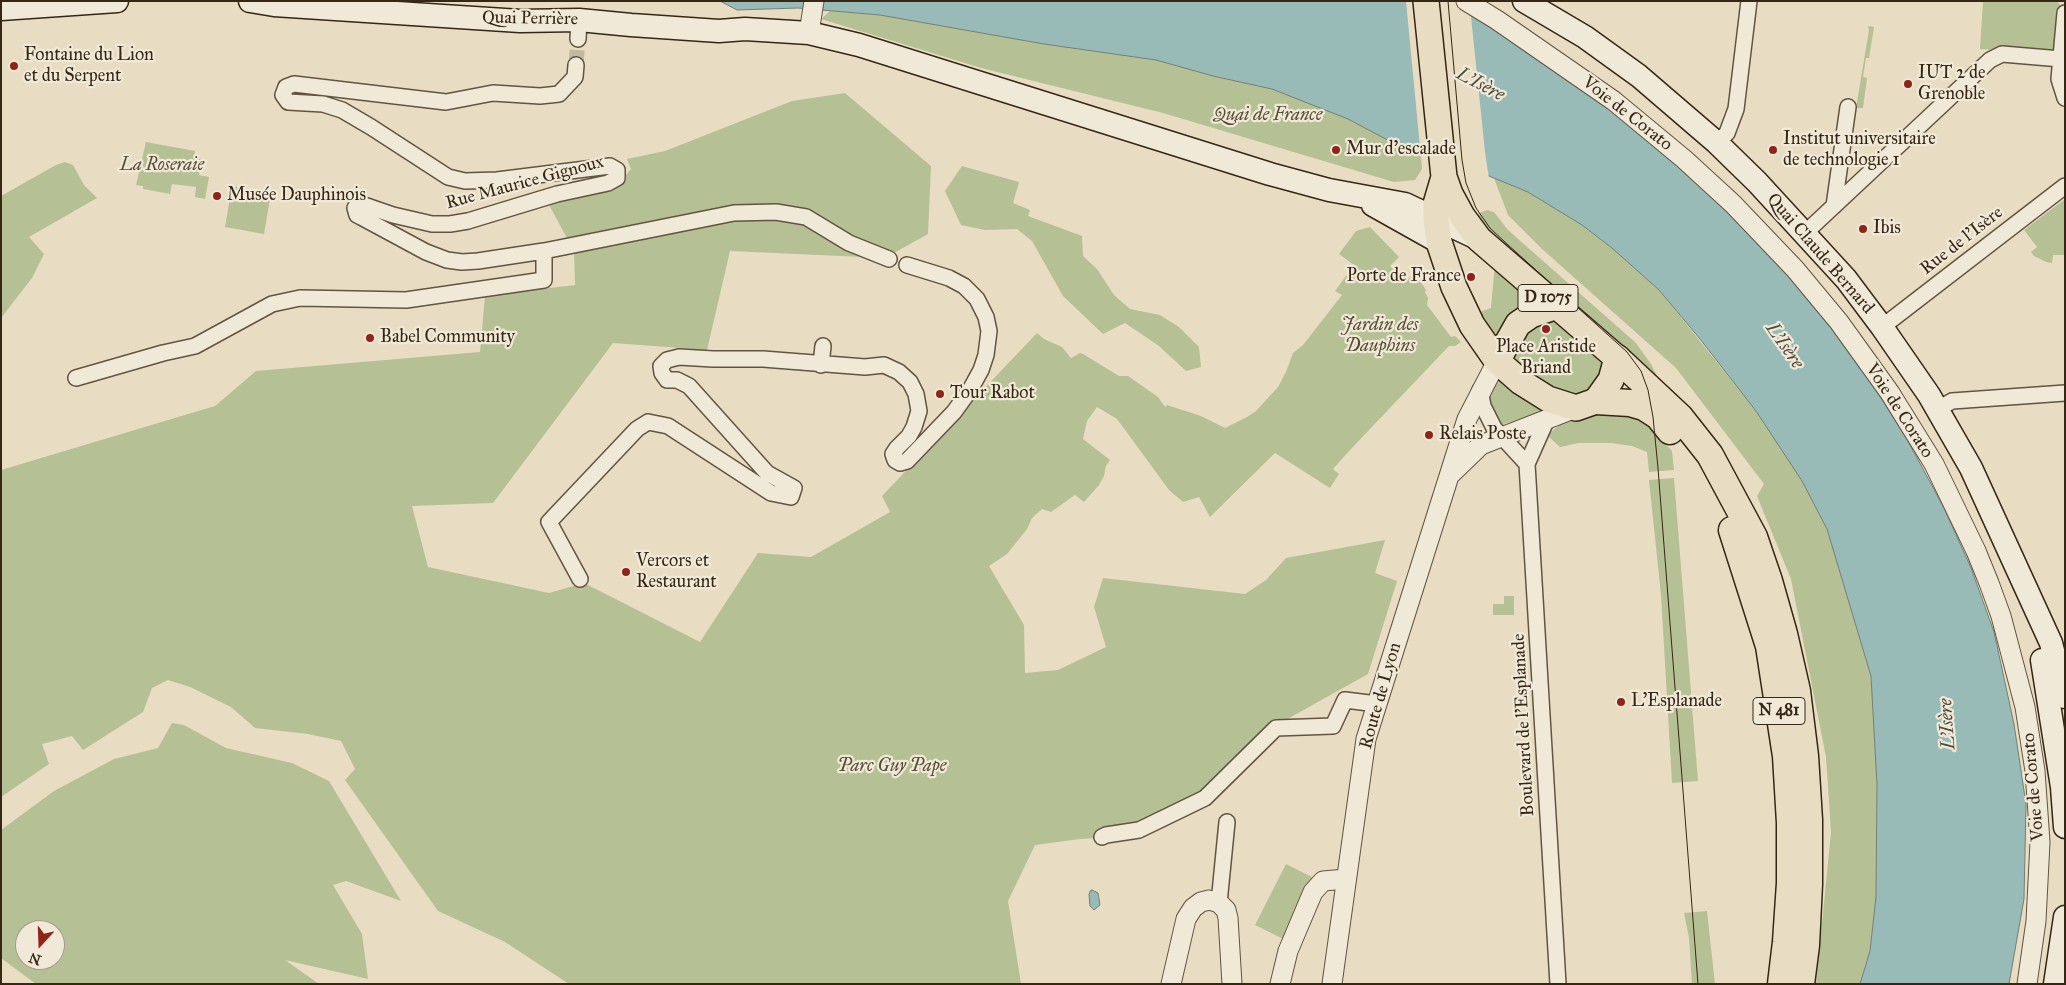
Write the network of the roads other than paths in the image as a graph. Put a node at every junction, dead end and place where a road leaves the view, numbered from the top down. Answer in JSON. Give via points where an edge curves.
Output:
{"nodes":[{"id":1,"x":117,"y":1,"type":"edge"},
{"id":2,"x":250,"y":1,"type":"edge"},
{"id":3,"x":1426,"y":1,"type":"edge"},
{"id":4,"x":1466,"y":1,"type":"edge"},
{"id":5,"x":1524,"y":1,"type":"edge"},
{"id":6,"x":1749,"y":1,"type":"edge"},
{"id":7,"x":9,"y":8,"type":"edge"},
{"id":8,"x":2065,"y":12,"type":"edge"},
{"id":9,"x":812,"y":17,"type":"edge"},
{"id":10,"x":2061,"y":59,"type":"junction"},
{"id":11,"x":576,"y":65,"type":"tunnel mouth"},
{"id":12,"x":2065,"y":98,"type":"edge"},
{"id":13,"x":1848,"y":107,"type":"dead end"},
{"id":14,"x":1717,"y":143,"type":"junction"},
{"id":15,"x":2065,"y":186,"type":"edge"},
{"id":16,"x":1445,"y":187,"type":"junction"},
{"id":17,"x":1834,"y":206,"type":"junction"},
{"id":18,"x":1438,"y":230,"type":"junction"},
{"id":19,"x":1805,"y":233,"type":"junction"},
{"id":20,"x":1480,"y":239,"type":"junction"},
{"id":21,"x":544,"y":251,"type":"junction"},
{"id":22,"x":889,"y":259,"type":"dead end"},
{"id":23,"x":907,"y":265,"type":"dead end"},
{"id":24,"x":1557,"y":306,"type":"junction"},
{"id":25,"x":1882,"y":327,"type":"junction"},
{"id":26,"x":823,"y":346,"type":"dead end"},
{"id":27,"x":1617,"y":358,"type":"junction"},
{"id":28,"x":1497,"y":360,"type":"junction"},
{"id":29,"x":820,"y":365,"type":"junction"},
{"id":30,"x":76,"y":378,"type":"dead end"},
{"id":31,"x":1480,"y":390,"type":"junction"},
{"id":32,"x":2065,"y":393,"type":"edge"},
{"id":33,"x":1586,"y":405,"type":"junction"},
{"id":34,"x":1938,"y":409,"type":"junction"},
{"id":35,"x":1547,"y":420,"type":"junction"},
{"id":36,"x":1502,"y":437,"type":"junction"},
{"id":37,"x":1527,"y":464,"type":"junction"},
{"id":38,"x":1450,"y":474,"type":"junction"},
{"id":39,"x":580,"y":579,"type":"dead end"},
{"id":40,"x":2024,"y":586,"type":"junction"},
{"id":41,"x":2051,"y":643,"type":"junction"},
{"id":42,"x":2065,"y":667,"type":"edge"},
{"id":43,"x":2056,"y":695,"type":"edge"},
{"id":44,"x":1378,"y":704,"type":"junction"},
{"id":45,"x":2065,"y":709,"type":"edge"},
{"id":46,"x":2065,"y":756,"type":"edge"},
{"id":47,"x":2062,"y":787,"type":"junction"},
{"id":48,"x":1227,"y":822,"type":"dead end"},
{"id":49,"x":2065,"y":827,"type":"edge"},
{"id":50,"x":1102,"y":837,"type":"dead end"},
{"id":51,"x":1346,"y":879,"type":"junction"},
{"id":52,"x":1218,"y":903,"type":"junction"},
{"id":53,"x":2065,"y":917,"type":"edge"},
{"id":54,"x":1170,"y":984,"type":"edge"},
{"id":55,"x":1232,"y":984,"type":"edge"},
{"id":56,"x":1280,"y":984,"type":"edge"},
{"id":57,"x":1332,"y":984,"type":"edge"},
{"id":58,"x":1558,"y":984,"type":"edge"},
{"id":59,"x":1781,"y":984,"type":"edge"},
{"id":60,"x":1801,"y":984,"type":"edge"},
{"id":61,"x":2027,"y":984,"type":"edge"},
{"id":62,"x":2055,"y":984,"type":"edge"}],
"edges":[{"from":1,"to":7,"type":"main road"},
{"from":2,"to":9,"type":"main road","name":"Quai Perrière","via":[[520,21],[579,29],[631,25],[719,31]]},
{"from":3,"to":16,"type":"main road","number":"D 1075"},
{"from":4,"to":61,"type":"street","name":"Voie de Corato","via":[[1614,101],[1733,204],[1795,269],[1839,322],[1890,393],[1934,464],[1989,583],[2025,707],[2035,771],[2040,842],[2036,921]]},
{"from":5,"to":14,"type":"main road","name":"Quai Claude Bernard","via":[[1585,37],[1638,76]]},
{"from":6,"to":14,"type":"street","via":[[1736,109],[1727,132]]},
{"from":8,"to":10,"type":"street"},
{"from":9,"to":18,"type":"main road","via":[[859,45],[1251,168],[1357,196],[1405,204]]},
{"from":10,"to":12,"type":"street","via":[[2059,79]]},
{"from":10,"to":17,"type":"street","via":[[2002,54],[1990,60]]},
{"from":11,"to":21,"type":"street","name":"Rue Maurice Gignoux","via":[[575,77],[559,94],[540,96],[493,93],[446,102],[294,84],[286,87],[283,94],[288,102],[323,104],[342,110],[448,177],[465,181],[610,166],[617,170],[617,178],[608,183],[450,224],[432,224],[364,205],[355,208],[361,217],[447,260],[462,262]]},
{"from":13,"to":17,"type":"street"},
{"from":14,"to":19,"type":"main road","name":"Quai Claude Bernard"},
{"from":15,"to":25,"type":"street","name":"Rue de l'Isère"},
{"from":16,"to":18,"type":"main road","number":"D 1075","via":[[1436,204]]},
{"from":16,"to":20,"type":"main road","number":"D 1075"},
{"from":17,"to":19,"type":"street"},
{"from":18,"to":20,"type":"main road"},
{"from":18,"to":28,"type":"main road","number":"D 1075","via":[[1454,287],[1472,325]]},
{"from":19,"to":25,"type":"main road","name":"Quai Claude Bernard","via":[[1846,279]]},
{"from":20,"to":24,"type":"main road","number":"D 1075"},
{"from":21,"to":22,"type":"street","name":"Rue Maurice Gignoux","via":[[734,213],[776,212],[806,217],[849,243]]},
{"from":21,"to":30,"type":"street","via":[[544,280],[406,300],[300,298],[272,304],[195,346]]},
{"from":23,"to":29,"type":"street","via":[[964,286],[977,299],[986,317],[989,331],[981,370],[954,412],[907,462],[900,463],[893,454],[909,436],[919,411],[910,382],[884,365]]},
{"from":24,"to":27,"type":"main road","number":"D 1075"},
{"from":24,"to":28,"type":"main road","via":[[1531,315],[1518,324]]},
{"from":25,"to":34,"type":"main road","name":"Quai Claude Bernard"},
{"from":26,"to":29,"type":"street"},
{"from":27,"to":33,"type":"main road","via":[[1610,380]]},
{"from":27,"to":60,"type":"highway","number":"N 481","via":[[1676,413],[1710,455],[1754,537],[1772,590],[1797,691],[1805,756],[1809,884]]},
{"from":28,"to":31,"type":"street"},
{"from":28,"to":33,"type":"main road","via":[[1521,382],[1548,399]]},
{"from":29,"to":39,"type":"street","via":[[732,358],[679,357],[667,360],[661,366],[667,380],[677,380],[689,386],[767,473],[794,488],[791,496],[771,493],[668,426],[648,422],[637,429],[550,522]]},
{"from":31,"to":36,"type":"street","via":[[1483,406]]},
{"from":31,"to":38,"type":"street"},
{"from":32,"to":34,"type":"street","via":[[1952,401]]},
{"from":33,"to":35,"type":"street"},
{"from":33,"to":59,"type":"highway","number":"N 481","via":[[1630,402],[1658,416],[1708,481],[1738,545],[1769,646],[1786,756],[1790,883]]},
{"from":34,"to":40,"type":"main road","name":"Quai Claude Bernard","via":[[1971,468]]},
{"from":35,"to":36,"type":"street"},
{"from":35,"to":37,"type":"street"},
{"from":36,"to":37,"type":"street"},
{"from":36,"to":38,"type":"street","via":[[1480,445]]},
{"from":37,"to":58,"type":"street","name":"Boulevard de l'Esplanade"},
{"from":38,"to":44,"type":"street","name":"Route de Lyon"},
{"from":40,"to":41,"type":"main road","name":"Quai Claude Bernard"},
{"from":40,"to":43,"type":"main road","name":"Quai Claude Bernard"},
{"from":41,"to":42,"type":"street"},
{"from":41,"to":43,"type":"main road","name":"Quai Claude Bernard"},
{"from":43,"to":45,"type":"street"},
{"from":43,"to":47,"type":"main road","name":"Quai Claude Bernard"},
{"from":44,"to":50,"type":"street","via":[[1345,700],[1334,726],[1276,728],[1205,798],[1139,830]]},
{"from":44,"to":51,"type":"street","name":"Route de Lyon","via":[[1366,739]]},
{"from":46,"to":47,"type":"main road"},
{"from":47,"to":49,"type":"main road"},
{"from":48,"to":52,"type":"street"},
{"from":51,"to":56,"type":"street","via":[[1323,880],[1313,892],[1288,951]]},
{"from":51,"to":57,"type":"street","name":"Route de Lyon"},
{"from":52,"to":54,"type":"street","via":[[1201,902],[1186,919]]},
{"from":52,"to":55,"type":"street","via":[[1226,910],[1228,918]]},
{"from":53,"to":62,"type":"main road"}]}
